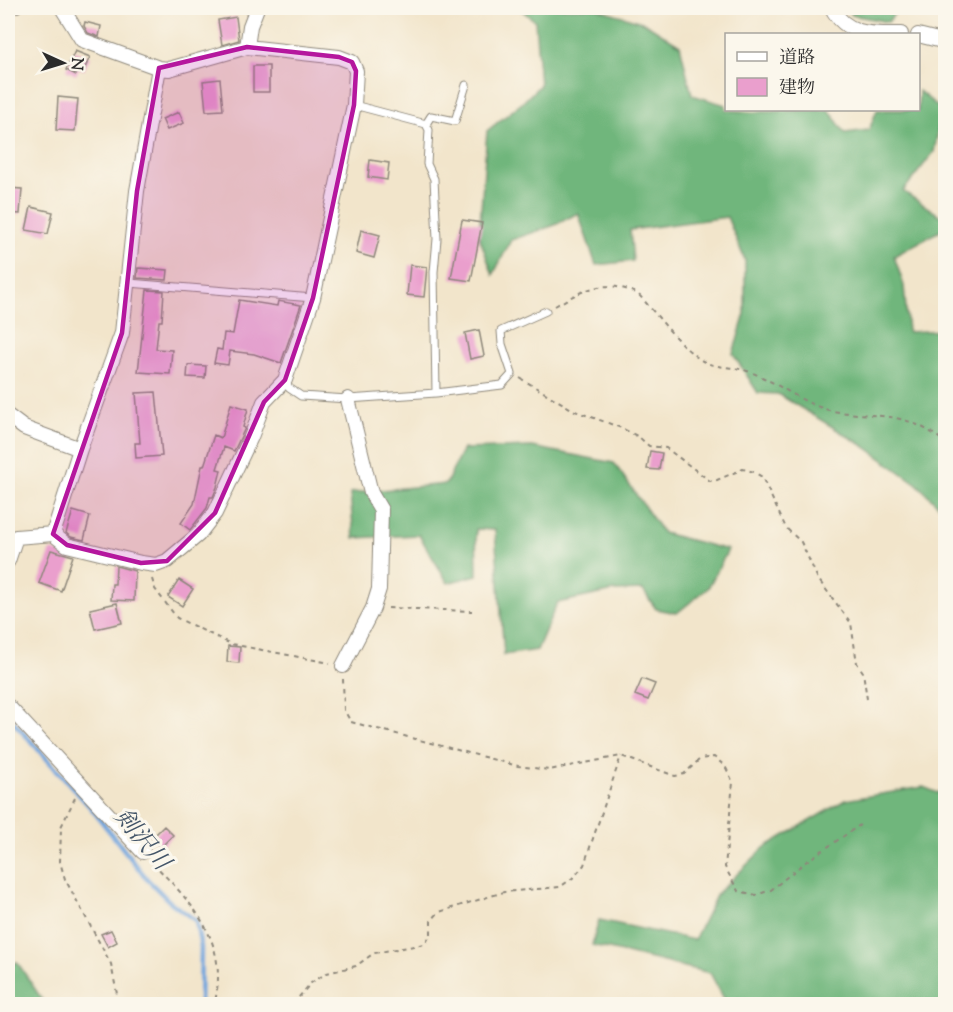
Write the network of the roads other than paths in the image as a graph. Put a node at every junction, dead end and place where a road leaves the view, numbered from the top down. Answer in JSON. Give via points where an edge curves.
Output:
{"nodes":[{"id":1,"x":18,"y":8,"type":"edge"},
{"id":2,"x":62,"y":8,"type":"edge"},
{"id":3,"x":256,"y":8,"type":"edge"},
{"id":4,"x":832,"y":8,"type":"edge"},
{"id":5,"x":8,"y":12,"type":"edge"},
{"id":6,"x":879,"y":33,"type":"edge"},
{"id":7,"x":920,"y":36,"type":"edge"},
{"id":8,"x":945,"y":42,"type":"edge"},
{"id":9,"x":247,"y":47,"type":"junction"},
{"id":10,"x":159,"y":68,"type":"junction"},
{"id":11,"x":466,"y":85,"type":"dead end"},
{"id":12,"x":354,"y":105,"type":"junction"},
{"id":13,"x":426,"y":124,"type":"junction"},
{"id":14,"x":129,"y":283,"type":"junction"},
{"id":15,"x":313,"y":298,"type":"junction"},
{"id":16,"x":546,"y":310,"type":"road end"},
{"id":17,"x":285,"y":380,"type":"junction"},
{"id":18,"x":436,"y":393,"type":"junction"},
{"id":19,"x":348,"y":399,"type":"junction"},
{"id":20,"x":8,"y":416,"type":"edge"},
{"id":21,"x":80,"y":449,"type":"junction"},
{"id":22,"x":53,"y":534,"type":"junction"},
{"id":23,"x":8,"y":561,"type":"edge"},
{"id":24,"x":343,"y":666,"type":"road end"},
{"id":25,"x":8,"y":706,"type":"edge"},
{"id":26,"x":143,"y":852,"type":"road end"}],
"edges":[{"from":1,"to":5,"type":"lane"},
{"from":2,"to":10,"type":"street","via":[[82,40]]},
{"from":3,"to":9,"type":"street"},
{"from":4,"to":6,"type":"street","via":[[857,32]]},
{"from":7,"to":8,"type":"street"},
{"from":9,"to":10,"type":"street","via":[[169,69]]},
{"from":9,"to":12,"type":"street","via":[[339,57],[352,62],[356,71]]},
{"from":10,"to":14,"type":"street","via":[[137,190]]},
{"from":11,"to":13,"type":"lane","via":[[455,121],[431,117]]},
{"from":12,"to":13,"type":"lane"},
{"from":12,"to":15,"type":"street"},
{"from":13,"to":18,"type":"lane","via":[[427,164],[434,179]]},
{"from":14,"to":15,"type":"lane"},
{"from":14,"to":21,"type":"street","via":[[122,333]]},
{"from":15,"to":17,"type":"street"},
{"from":16,"to":18,"type":"lane","via":[[501,331],[512,374],[502,385]]},
{"from":17,"to":19,"type":"lane","via":[[301,396]]},
{"from":17,"to":22,"type":"street","via":[[264,402],[215,513],[198,535],[167,561],[148,565],[67,545]]},
{"from":18,"to":19,"type":"lane"},
{"from":19,"to":24,"type":"street","via":[[371,493],[381,510],[379,589]]},
{"from":20,"to":21,"type":"street","via":[[24,428]]},
{"from":21,"to":22,"type":"street"},
{"from":22,"to":23,"type":"street","via":[[16,537]]},
{"from":25,"to":26,"type":"street","via":[[78,790]]}]}
